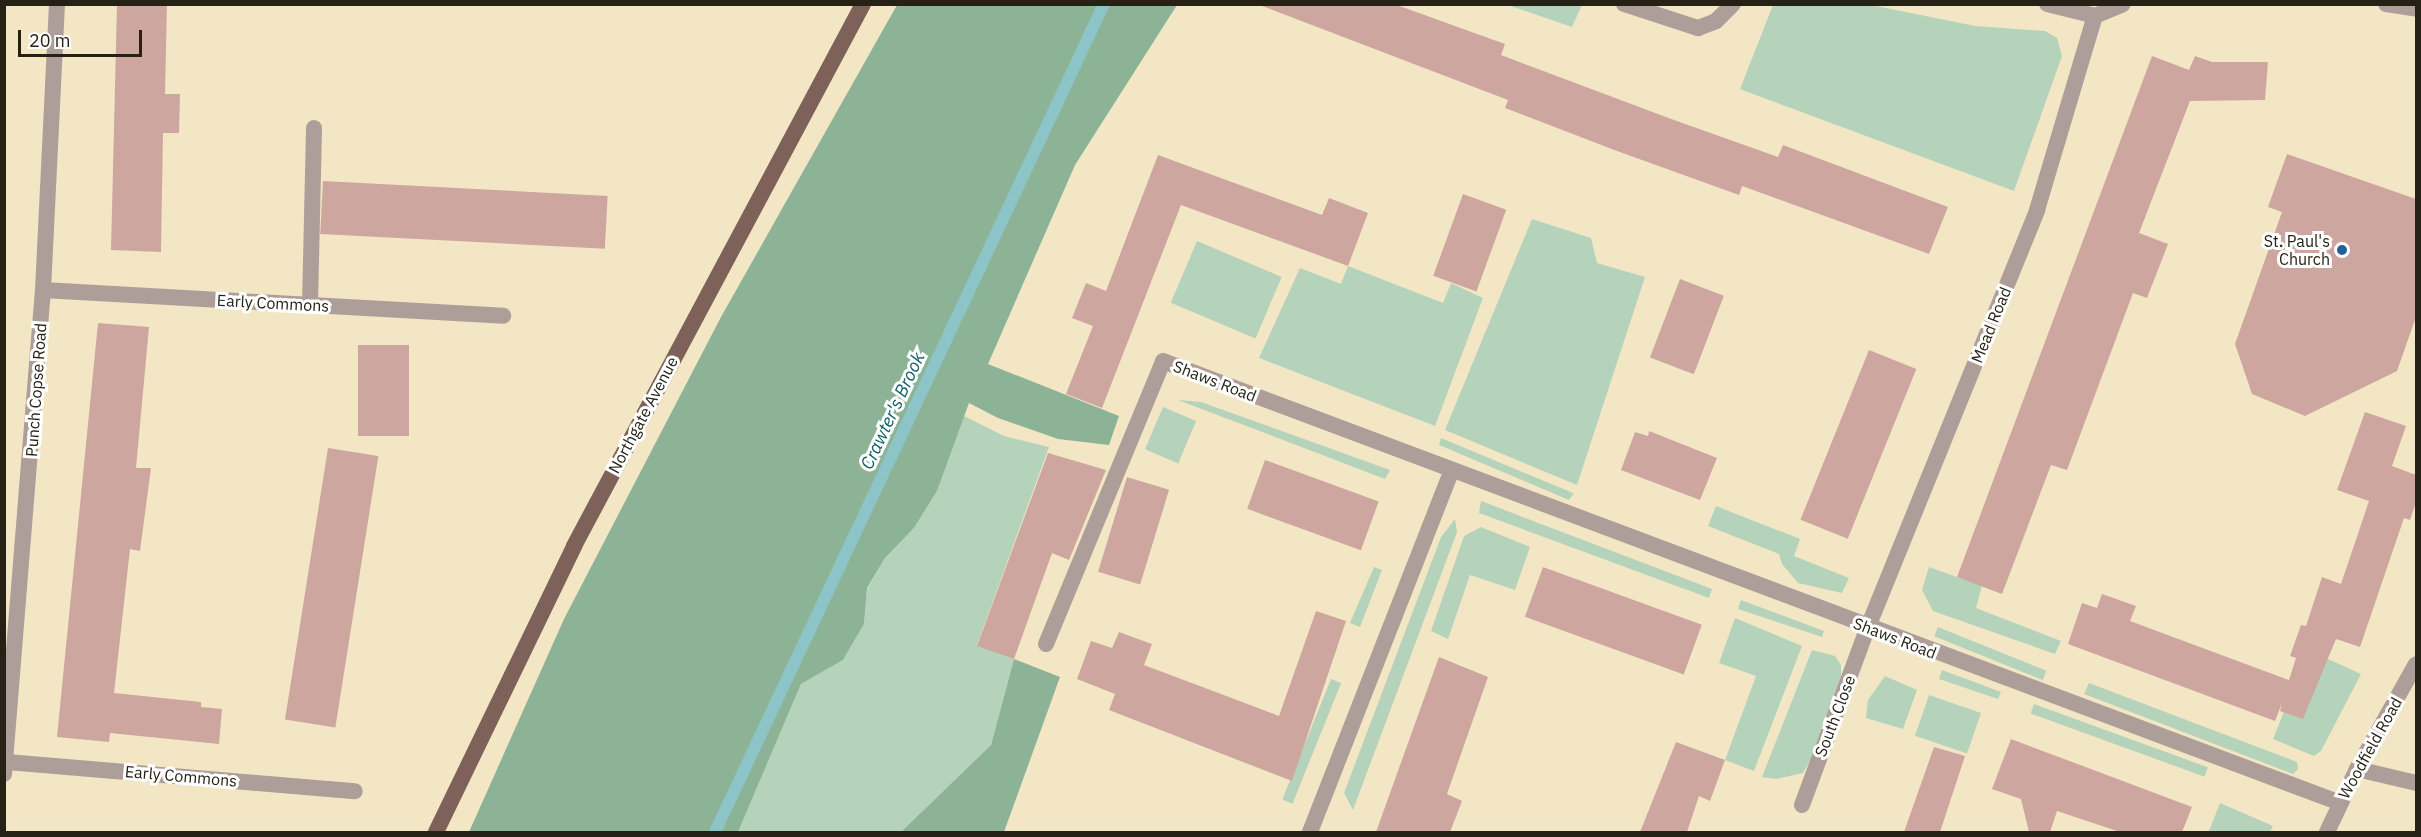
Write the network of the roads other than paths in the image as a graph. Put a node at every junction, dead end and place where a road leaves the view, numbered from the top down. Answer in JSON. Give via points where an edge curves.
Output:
{"nodes":[{"id":1,"x":57,"y":4,"type":"edge"},
{"id":2,"x":863,"y":4,"type":"edge"},
{"id":3,"x":1624,"y":4,"type":"edge"},
{"id":4,"x":1733,"y":4,"type":"edge"},
{"id":5,"x":2047,"y":4,"type":"edge"},
{"id":6,"x":2123,"y":4,"type":"edge"},
{"id":7,"x":2386,"y":4,"type":"edge"},
{"id":8,"x":2416,"y":9,"type":"edge"},
{"id":9,"x":2095,"y":15,"type":"junction"},
{"id":10,"x":314,"y":128,"type":"dead end"},
{"id":11,"x":43,"y":290,"type":"junction"},
{"id":12,"x":310,"y":305,"type":"junction"},
{"id":13,"x":503,"y":316,"type":"dead end"},
{"id":14,"x":1451,"y":472,"type":"junction"},
{"id":15,"x":1868,"y":627,"type":"junction"},
{"id":16,"x":1046,"y":644,"type":"dead end"},
{"id":17,"x":2416,"y":664,"type":"edge"},
{"id":18,"x":6,"y":768,"type":"edge"},
{"id":19,"x":2357,"y":769,"type":"junction"},
{"id":20,"x":2416,"y":783,"type":"edge"},
{"id":21,"x":355,"y":791,"type":"dead end"},
{"id":22,"x":2340,"y":803,"type":"junction"},
{"id":23,"x":1802,"y":805,"type":"dead end"},
{"id":24,"x":436,"y":832,"type":"edge"},
{"id":25,"x":1310,"y":832,"type":"edge"},
{"id":26,"x":2327,"y":832,"type":"edge"}],
"edges":[{"from":1,"to":11,"type":"street","name":"Punch Copse Road"},
{"from":2,"to":24,"type":"main road","name":"Northgate Avenue","via":[[574,546]]},
{"from":3,"to":4,"type":"street","via":[[1698,28],[1716,21]]},
{"from":5,"to":9,"type":"street"},
{"from":6,"to":9,"type":"street"},
{"from":7,"to":8,"type":"street"},
{"from":9,"to":15,"type":"street","name":"Mead Road","via":[[2037,210]]},
{"from":10,"to":12,"type":"street"},
{"from":11,"to":12,"type":"street","name":"Early Commons"},
{"from":11,"to":18,"type":"street","name":"Punch Copse Road"},
{"from":12,"to":13,"type":"street","name":"Early Commons"},
{"from":14,"to":15,"type":"street","name":"Shaws Road"},
{"from":14,"to":16,"type":"street","name":"Shaws Road","via":[[1163,361]]},
{"from":14,"to":25,"type":"street"},
{"from":15,"to":22,"type":"street","name":"Shaws Road"},
{"from":15,"to":23,"type":"street","name":"South Close"},
{"from":17,"to":19,"type":"street","name":"Woodfield Road"},
{"from":18,"to":21,"type":"street","name":"Early Commons"},
{"from":19,"to":20,"type":"street"},
{"from":19,"to":22,"type":"street","name":"Woodfield Road"},
{"from":22,"to":26,"type":"street","name":"Woodfield Road"}]}
